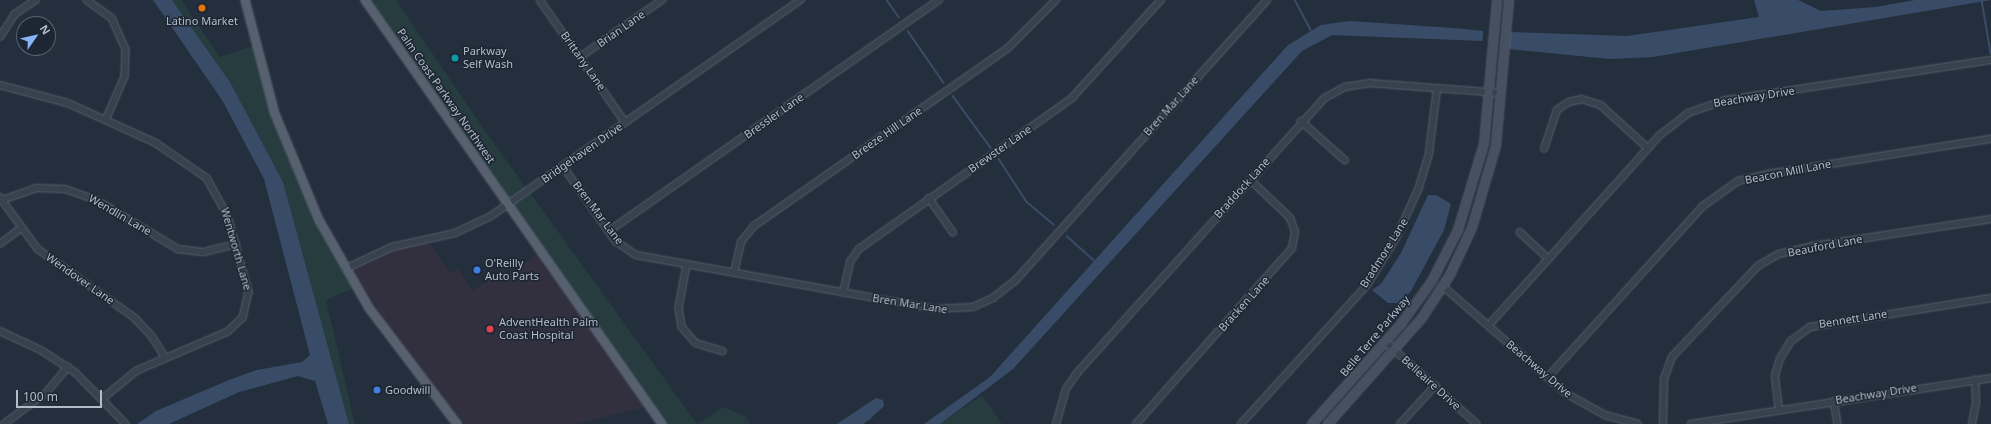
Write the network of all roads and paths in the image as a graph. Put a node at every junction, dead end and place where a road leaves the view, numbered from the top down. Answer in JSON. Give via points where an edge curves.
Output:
{"nodes":[{"id":1,"x":36,"y":0,"type":"edge"},
{"id":2,"x":87,"y":0,"type":"edge"},
{"id":3,"x":245,"y":0,"type":"edge"},
{"id":4,"x":365,"y":0,"type":"edge"},
{"id":5,"x":540,"y":0,"type":"edge"},
{"id":6,"x":662,"y":0,"type":"edge"},
{"id":7,"x":801,"y":0,"type":"edge"},
{"id":8,"x":939,"y":0,"type":"edge"},
{"id":9,"x":1056,"y":0,"type":"edge"},
{"id":10,"x":1161,"y":0,"type":"edge"},
{"id":11,"x":1266,"y":0,"type":"edge"},
{"id":12,"x":1496,"y":0,"type":"edge"},
{"id":13,"x":1509,"y":0,"type":"edge"},
{"id":14,"x":0,"y":37,"type":"edge"},
{"id":15,"x":580,"y":57,"type":"junction"},
{"id":16,"x":1991,"y":60,"type":"edge"},
{"id":17,"x":0,"y":85,"type":"edge"},
{"id":18,"x":1437,"y":89,"type":"junction"},
{"id":19,"x":1489,"y":92,"type":"junction"},
{"id":20,"x":1502,"y":93,"type":"junction"},
{"id":21,"x":107,"y":118,"type":"junction"},
{"id":22,"x":1301,"y":121,"type":"junction"},
{"id":23,"x":625,"y":122,"type":"junction"},
{"id":24,"x":1991,"y":139,"type":"edge"},
{"id":25,"x":1648,"y":148,"type":"junction"},
{"id":26,"x":1544,"y":149,"type":"dead end"},
{"id":27,"x":1345,"y":160,"type":"dead end"},
{"id":28,"x":563,"y":166,"type":"junction"},
{"id":29,"x":1250,"y":180,"type":"junction"},
{"id":30,"x":1,"y":198,"type":"edge"},
{"id":31,"x":929,"y":198,"type":"junction"},
{"id":32,"x":508,"y":205,"type":"junction"},
{"id":33,"x":1991,"y":218,"type":"edge"},
{"id":34,"x":20,"y":229,"type":"junction"},
{"id":35,"x":609,"y":231,"type":"junction"},
{"id":36,"x":953,"y":232,"type":"dead end"},
{"id":37,"x":1520,"y":232,"type":"dead end"},
{"id":38,"x":0,"y":244,"type":"edge"},
{"id":39,"x":236,"y":244,"type":"junction"},
{"id":40,"x":1548,"y":258,"type":"junction"},
{"id":41,"x":686,"y":265,"type":"junction"},
{"id":42,"x":345,"y":269,"type":"junction"},
{"id":43,"x":734,"y":273,"type":"junction"},
{"id":44,"x":1443,"y":286,"type":"junction"},
{"id":45,"x":843,"y":293,"type":"junction"},
{"id":46,"x":1991,"y":298,"type":"edge"},
{"id":47,"x":1489,"y":325,"type":"junction"},
{"id":48,"x":0,"y":331,"type":"edge"},
{"id":49,"x":1386,"y":342,"type":"junction"},
{"id":50,"x":1395,"y":350,"type":"junction"},
{"id":51,"x":723,"y":352,"type":"dead end"},
{"id":52,"x":165,"y":357,"type":"junction"},
{"id":53,"x":68,"y":367,"type":"junction"},
{"id":54,"x":1547,"y":378,"type":"junction"},
{"id":55,"x":1991,"y":378,"type":"edge"},
{"id":56,"x":1975,"y":380,"type":"junction"},
{"id":57,"x":1434,"y":386,"type":"junction"},
{"id":58,"x":104,"y":398,"type":"junction"},
{"id":59,"x":1834,"y":401,"type":"junction"},
{"id":60,"x":1779,"y":410,"type":"junction"},
{"id":61,"x":3,"y":422,"type":"edge"},
{"id":62,"x":1716,"y":422,"type":"edge"},
{"id":63,"x":125,"y":424,"type":"edge"},
{"id":64,"x":457,"y":424,"type":"edge"},
{"id":65,"x":662,"y":424,"type":"edge"},
{"id":66,"x":1056,"y":424,"type":"edge"},
{"id":67,"x":1136,"y":424,"type":"edge"},
{"id":68,"x":1241,"y":424,"type":"edge"},
{"id":69,"x":1312,"y":424,"type":"edge"},
{"id":70,"x":1328,"y":424,"type":"edge"},
{"id":71,"x":1400,"y":424,"type":"edge"},
{"id":72,"x":1477,"y":424,"type":"edge"},
{"id":73,"x":1638,"y":424,"type":"edge"},
{"id":74,"x":1663,"y":424,"type":"edge"},
{"id":75,"x":1691,"y":424,"type":"edge"},
{"id":76,"x":1838,"y":424,"type":"edge"},
{"id":77,"x":1972,"y":424,"type":"edge"}],
"edges":[{"from":1,"to":14,"type":"street","via":[[15,14]]},
{"from":2,"to":21,"type":"street","via":[[112,18],[126,49],[125,77]]},
{"from":3,"to":42,"type":"main road","via":[[285,141],[310,201]]},
{"from":4,"to":32,"type":"main road","name":"Palm Coast Parkway Northwest"},
{"from":5,"to":15,"type":"street","name":"Brittany Lane"},
{"from":6,"to":15,"type":"street","name":"Brian Lane"},
{"from":7,"to":23,"type":"street","name":"Bridgehaven Drive"},
{"from":8,"to":35,"type":"street","name":"Bressler Lane"},
{"from":9,"to":43,"type":"street","name":"Breeze Hill Lane","via":[[1008,48],[754,226],[740,242]]},
{"from":10,"to":31,"type":"street","name":"Brewster Lane","via":[[1072,98]]},
{"from":11,"to":45,"type":"street","name":"Bren Mar Lane","via":[[999,295],[974,307],[950,310]]},
{"from":12,"to":19,"type":"main road","name":"Belle Terre Parkway"},
{"from":13,"to":20,"type":"main road","name":"Belle Terre Parkway"},
{"from":15,"to":23,"type":"street","name":"Brittany Lane"},
{"from":16,"to":25,"type":"street","name":"Beachway Drive","via":[[1714,102],[1676,120]]},
{"from":17,"to":21,"type":"street","name":"Wentworth Lane","via":[[34,92]]},
{"from":18,"to":19,"type":"street","name":"Braddock Lane"},
{"from":18,"to":22,"type":"street","name":"Braddock Lane","via":[[1375,83],[1350,85],[1325,98]]},
{"from":18,"to":68,"type":"street","name":"Bradmore Lane","via":[[1429,153],[1418,190],[1396,238],[1366,284]]},
{"from":19,"to":20,"type":"street","name":"Braddock Lane"},
{"from":19,"to":49,"type":"main road","name":"Belle Terre Parkway","via":[[1481,158],[1458,230],[1425,293]]},
{"from":20,"to":44,"type":"main road","name":"Belle Terre Parkway","via":[[1496,146],[1483,199],[1468,238]]},
{"from":21,"to":39,"type":"street","name":"Wentworth Lane","via":[[156,143],[202,173],[222,202]]},
{"from":22,"to":27,"type":"street"},
{"from":22,"to":29,"type":"street","name":"Braddock Lane"},
{"from":23,"to":28,"type":"street","name":"Bridgehaven Drive"},
{"from":24,"to":54,"type":"street","name":"Beacon Mill Lane","via":[[1773,172],[1738,181],[1703,206]]},
{"from":25,"to":26,"type":"street","via":[[1601,105],[1579,99],[1556,112]]},
{"from":25,"to":40,"type":"street","name":"Beachway Drive"},
{"from":28,"to":32,"type":"street","name":"Bridgehaven Drive"},
{"from":28,"to":35,"type":"street","name":"Bren Mar Lane"},
{"from":29,"to":66,"type":"street","name":"Braddock Lane","via":[[1077,373],[1066,389]]},
{"from":29,"to":67,"type":"street","name":"Bracken Lane","via":[[1290,218],[1295,232],[1292,248]]},
{"from":30,"to":34,"type":"street","name":"Wendover Lane"},
{"from":30,"to":39,"type":"street","name":"Wendlin Lane","via":[[36,188],[65,189],[97,200],[178,249],[204,252]]},
{"from":31,"to":36,"type":"street"},
{"from":31,"to":45,"type":"street","name":"Brewster Lane","via":[[856,252],[848,267]]},
{"from":32,"to":42,"type":"street","name":"Bridgehaven Drive","via":[[461,231],[392,247]]},
{"from":32,"to":65,"type":"main road","name":"Palm Coast Parkway Northwest"},
{"from":33,"to":74,"type":"street","name":"Beauford Lane","via":[[1813,246],[1779,254],[1758,266],[1672,357],[1664,380]]},
{"from":34,"to":38,"type":"street"},
{"from":34,"to":52,"type":"street","name":"Wendover Lane","via":[[53,262],[142,325]]},
{"from":35,"to":41,"type":"street","name":"Bren Mar Lane","via":[[621,246],[636,255]]},
{"from":37,"to":40,"type":"street"},
{"from":39,"to":52,"type":"street","name":"Wentworth Lane","via":[[249,292],[244,318],[228,332]]},
{"from":40,"to":47,"type":"street","name":"Beachway Drive"},
{"from":41,"to":43,"type":"street","name":"Bren Mar Lane"},
{"from":41,"to":51,"type":"street","via":[[679,308],[682,326],[696,343]]},
{"from":42,"to":64,"type":"main road","via":[[389,337]]},
{"from":43,"to":45,"type":"street","name":"Bren Mar Lane"},
{"from":44,"to":47,"type":"street","name":"Beachway Drive"},
{"from":44,"to":50,"type":"main road","name":"Belle Terre Parkway"},
{"from":46,"to":60,"type":"street","name":"Bennett Lane","via":[[1810,327],[1791,341],[1780,360],[1776,376]]},
{"from":47,"to":54,"type":"street","name":"Beachway Drive"},
{"from":48,"to":53,"type":"street","via":[[41,350]]},
{"from":49,"to":50,"type":"street","name":"Belleaire Drive"},
{"from":49,"to":69,"type":"main road","name":"Belle Terre Parkway"},
{"from":50,"to":57,"type":"street","name":"Belleaire Drive"},
{"from":50,"to":70,"type":"main road","name":"Belle Terre Parkway"},
{"from":52,"to":58,"type":"street","name":"Wentworth Lane","via":[[133,374]]},
{"from":53,"to":58,"type":"street"},
{"from":53,"to":61,"type":"street","via":[[46,393]]},
{"from":54,"to":73,"type":"street","name":"Beachway Drive","via":[[1587,407]]},
{"from":55,"to":56,"type":"street","name":"Beachway Drive"},
{"from":56,"to":59,"type":"street","name":"Beachway Drive"},
{"from":56,"to":77,"type":"street"},
{"from":57,"to":71,"type":"street"},
{"from":57,"to":72,"type":"street","name":"Belleaire Drive"},
{"from":58,"to":63,"type":"street"},
{"from":59,"to":60,"type":"street","name":"Beachway Drive"},
{"from":59,"to":76,"type":"street"},
{"from":60,"to":62,"type":"street","name":"Beachway Drive"},
{"from":62,"to":75,"type":"street","name":"Beachway Drive"}]}
